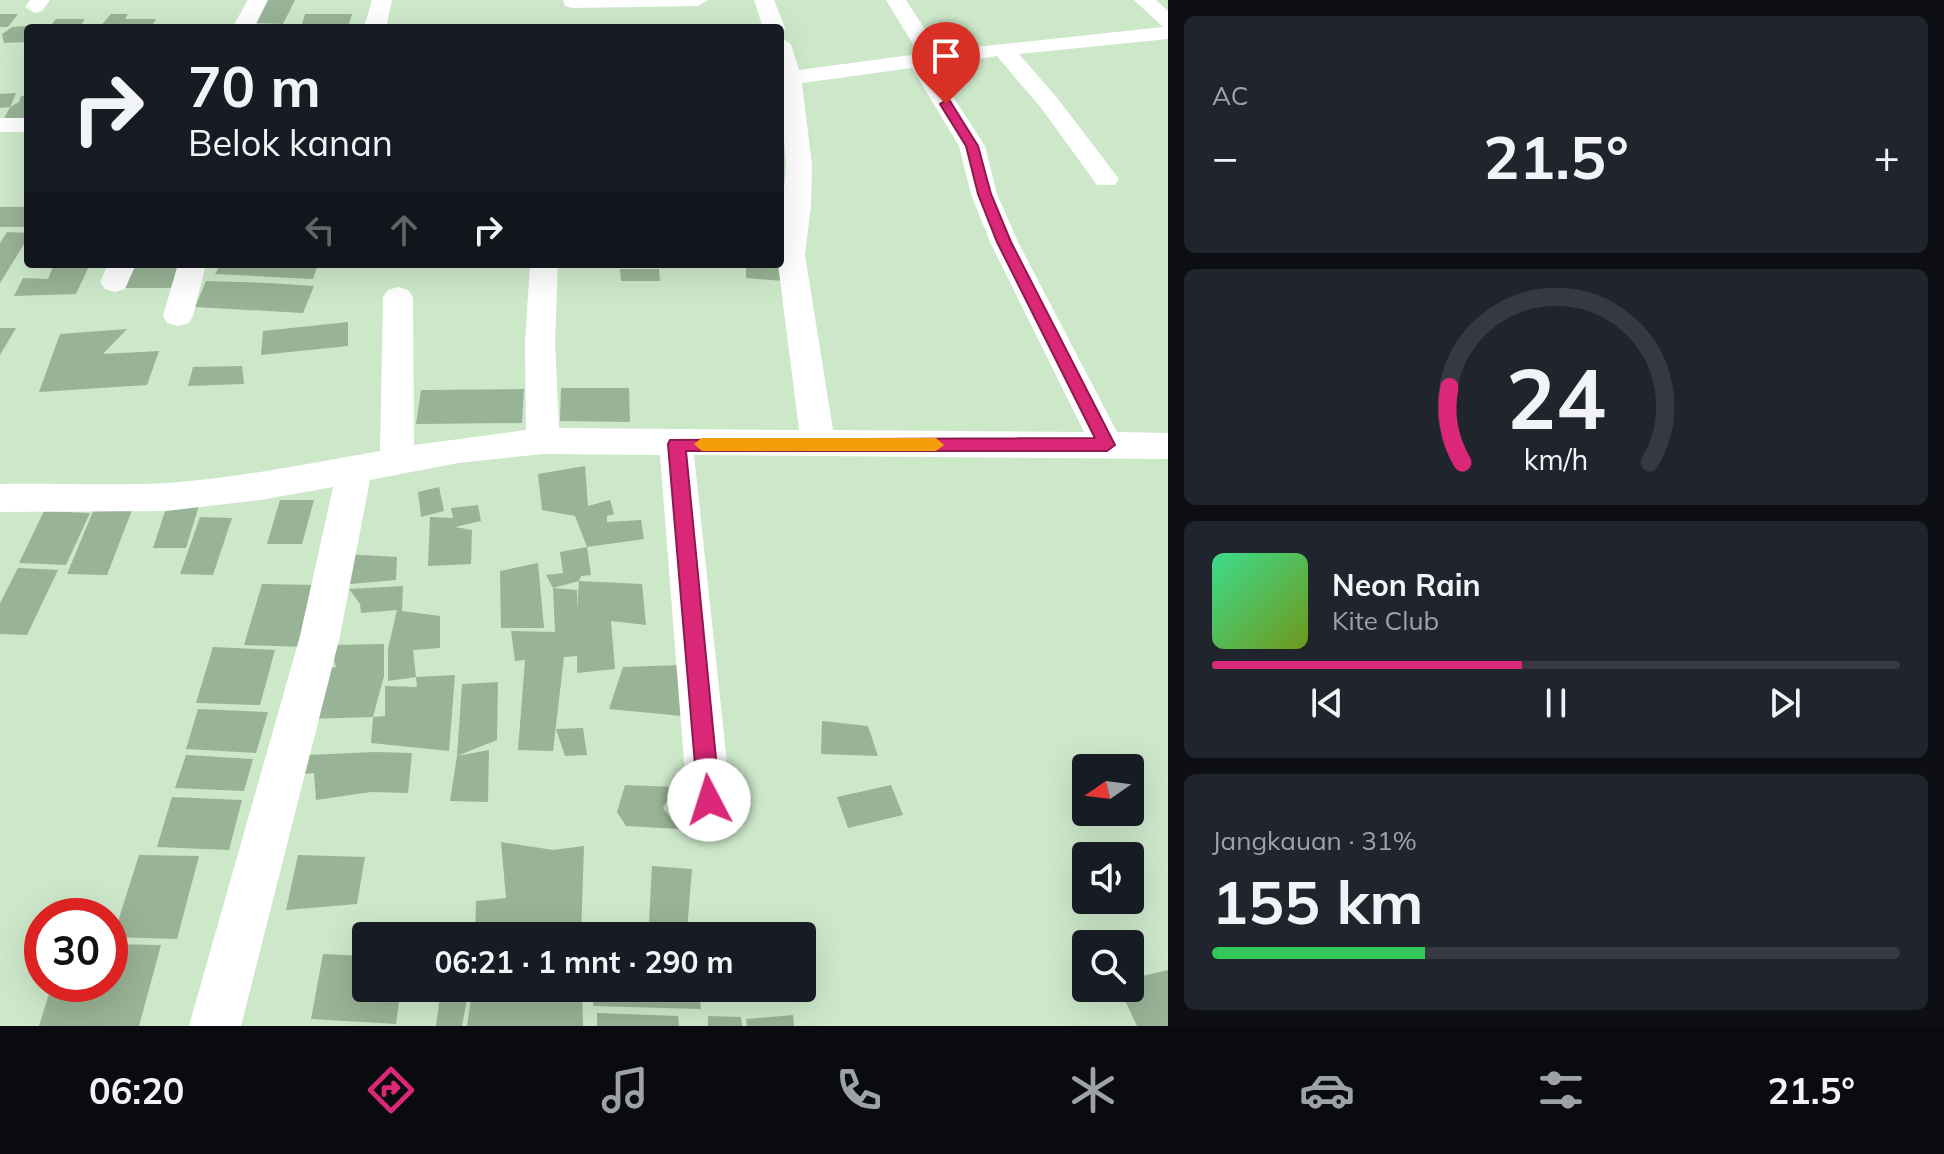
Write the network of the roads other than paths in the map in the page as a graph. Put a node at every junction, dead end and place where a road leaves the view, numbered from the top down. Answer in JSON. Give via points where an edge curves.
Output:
{"nodes":[{"id":1,"x":258,"y":0,"type":"edge"},
{"id":2,"x":382,"y":0,"type":"edge"},
{"id":3,"x":698,"y":0,"type":"edge"},
{"id":4,"x":764,"y":0,"type":"edge"},
{"id":5,"x":896,"y":0,"type":"edge"},
{"id":6,"x":1144,"y":0,"type":"edge"},
{"id":7,"x":572,"y":8,"type":"edge"},
{"id":8,"x":1168,"y":22,"type":"edge"},
{"id":9,"x":245,"y":24,"type":"edge"},
{"id":10,"x":376,"y":24,"type":"edge"},
{"id":11,"x":773,"y":24,"type":"edge"},
{"id":12,"x":1168,"y":33,"type":"edge"},
{"id":13,"x":1003,"y":49,"type":"junction"},
{"id":14,"x":927,"y":56,"type":"junction"},
{"id":15,"x":788,"y":75,"type":"edge"},
{"id":16,"x":0,"y":125,"type":"edge"},
{"id":17,"x":24,"y":125,"type":"edge"},
{"id":18,"x":1106,"y":179,"type":"dead end"},
{"id":19,"x":191,"y":268,"type":"edge"},
{"id":20,"x":544,"y":268,"type":"edge"},
{"id":21,"x":398,"y":297,"type":"dead end"},
{"id":22,"x":178,"y":316,"type":"dead end"},
{"id":23,"x":543,"y":441,"type":"junction"},
{"id":24,"x":676,"y":444,"type":"junction"},
{"id":25,"x":818,"y":444,"type":"junction"},
{"id":26,"x":1107,"y":445,"type":"junction"},
{"id":27,"x":1168,"y":446,"type":"edge"},
{"id":28,"x":397,"y":460,"type":"junction"},
{"id":29,"x":355,"y":466,"type":"junction"},
{"id":30,"x":0,"y":498,"type":"edge"},
{"id":31,"x":709,"y":800,"type":"dead end"},
{"id":32,"x":215,"y":1026,"type":"edge"}],
"edges":[{"from":1,"to":9,"type":"street"},
{"from":2,"to":10,"type":"street"},
{"from":3,"to":7,"type":"street"},
{"from":4,"to":11,"type":"street"},
{"from":5,"to":14,"type":"street"},
{"from":6,"to":8,"type":"street"},
{"from":12,"to":13,"type":"street"},
{"from":13,"to":14,"type":"street"},
{"from":13,"to":18,"type":"street"},
{"from":14,"to":15,"type":"street"},
{"from":14,"to":26,"type":"street","via":[[972,146],[1004,242]]},
{"from":15,"to":25,"type":"street","via":[[798,205],[791,255]]},
{"from":16,"to":17,"type":"street"},
{"from":19,"to":22,"type":"street"},
{"from":20,"to":23,"type":"street"},
{"from":21,"to":28,"type":"street"},
{"from":23,"to":24,"type":"street"},
{"from":23,"to":28,"type":"street"},
{"from":24,"to":25,"type":"street"},
{"from":24,"to":31,"type":"street"},
{"from":25,"to":26,"type":"street"},
{"from":26,"to":27,"type":"street"},
{"from":28,"to":29,"type":"street"},
{"from":29,"to":30,"type":"street","via":[[261,486],[166,497]]},
{"from":29,"to":32,"type":"street","via":[[316,651]]}]}
